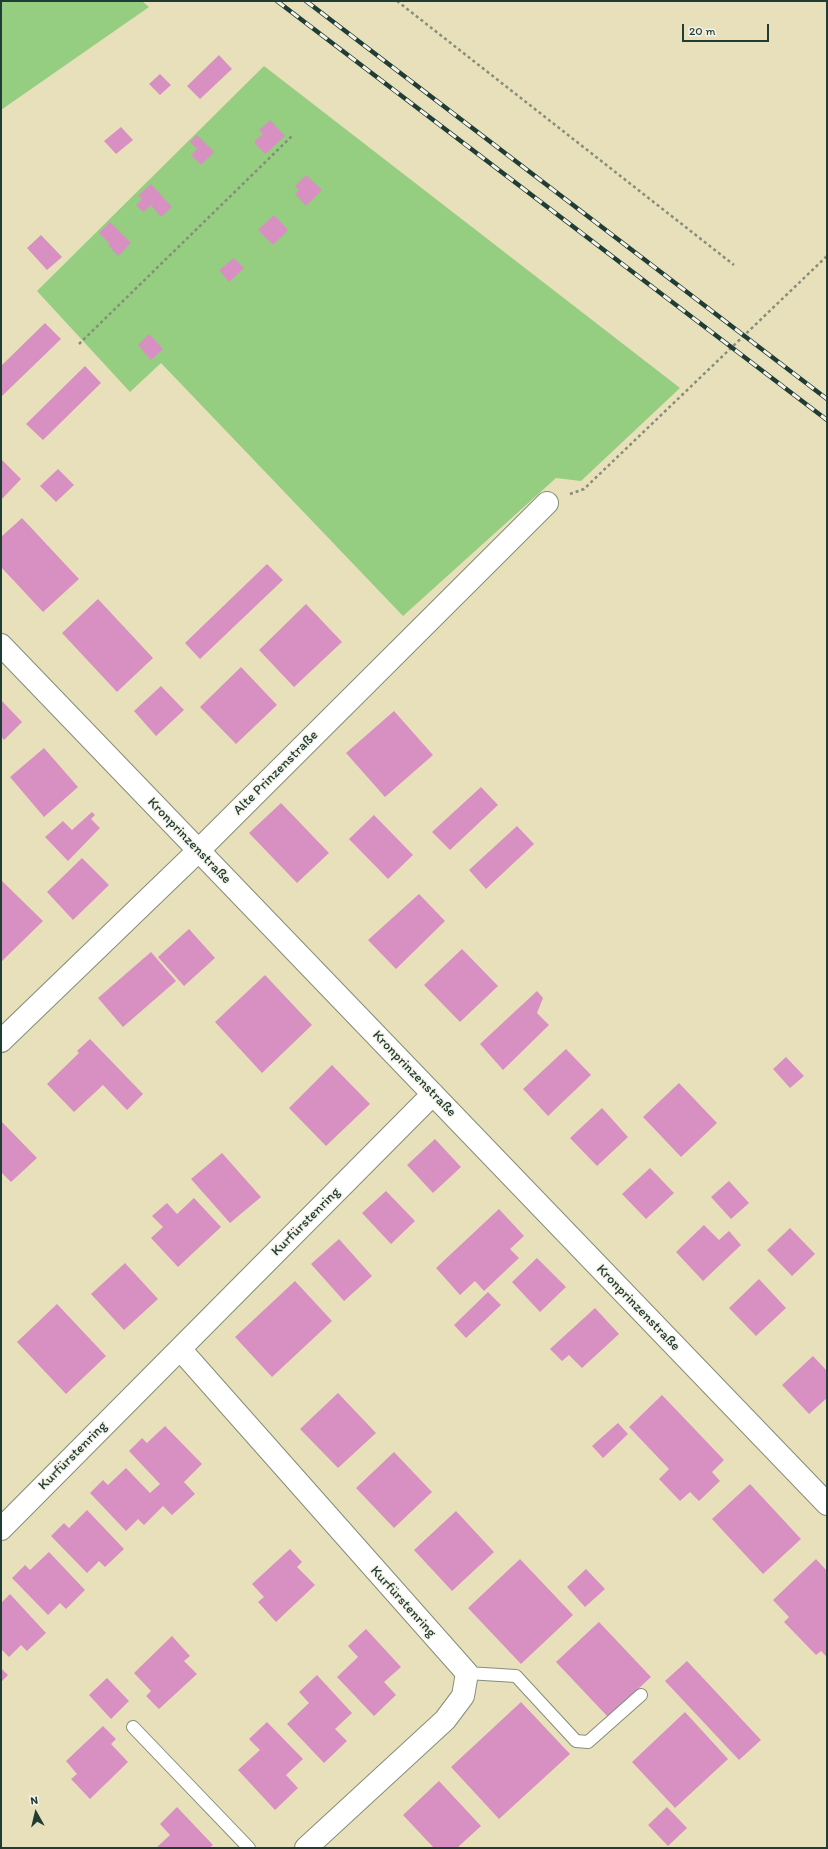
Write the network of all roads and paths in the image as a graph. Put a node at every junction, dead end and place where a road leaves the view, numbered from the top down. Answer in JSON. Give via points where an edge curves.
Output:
{"nodes":[{"id":1,"x":396,"y":1,"type":"edge"},
{"id":2,"x":292,"y":136,"type":"dead end"},
{"id":3,"x":827,"y":256,"type":"edge"},
{"id":4,"x":734,"y":265,"type":"dead end"},
{"id":5,"x":79,"y":344,"type":"dead end"},
{"id":6,"x":547,"y":503,"type":"joint"},
{"id":7,"x":1,"y":645,"type":"edge"},
{"id":8,"x":198,"y":850,"type":"junction"},
{"id":9,"x":1,"y":1041,"type":"edge"},
{"id":10,"x":433,"y":1094,"type":"junction"},
{"id":11,"x":180,"y":1349,"type":"junction"},
{"id":12,"x":827,"y":1504,"type":"edge"},
{"id":13,"x":1,"y":1529,"type":"edge"},
{"id":14,"x":467,"y":1674,"type":"junction"},
{"id":15,"x":640,"y":1695,"type":"dead end"},
{"id":16,"x":132,"y":1727,"type":"dead end"},
{"id":17,"x":249,"y":1848,"type":"edge"},
{"id":18,"x":306,"y":1848,"type":"edge"}],
"edges":[{"from":1,"to":4,"type":"path"},
{"from":2,"to":5,"type":"path"},
{"from":3,"to":6,"type":"path","via":[[584,489]]},
{"from":6,"to":8,"type":"street","name":"Alte Prinzenstraße"},
{"from":7,"to":8,"type":"street","name":"Kronprinzenstraße"},
{"from":8,"to":9,"type":"street","name":"Alte Prinzenstraße"},
{"from":8,"to":10,"type":"street","name":"Kronprinzenstraße"},
{"from":10,"to":11,"type":"street","name":"Kurfürstenring"},
{"from":10,"to":12,"type":"street","name":"Kronprinzenstraße"},
{"from":11,"to":13,"type":"street","name":"Kurfürstenring"},
{"from":11,"to":14,"type":"street","name":"Kurfürstenring"},
{"from":14,"to":15,"type":"lane","via":[[516,1676],[576,1741],[588,1742]]},
{"from":14,"to":18,"type":"street","via":[[463,1696],[445,1720]]},
{"from":16,"to":17,"type":"lane"}]}
